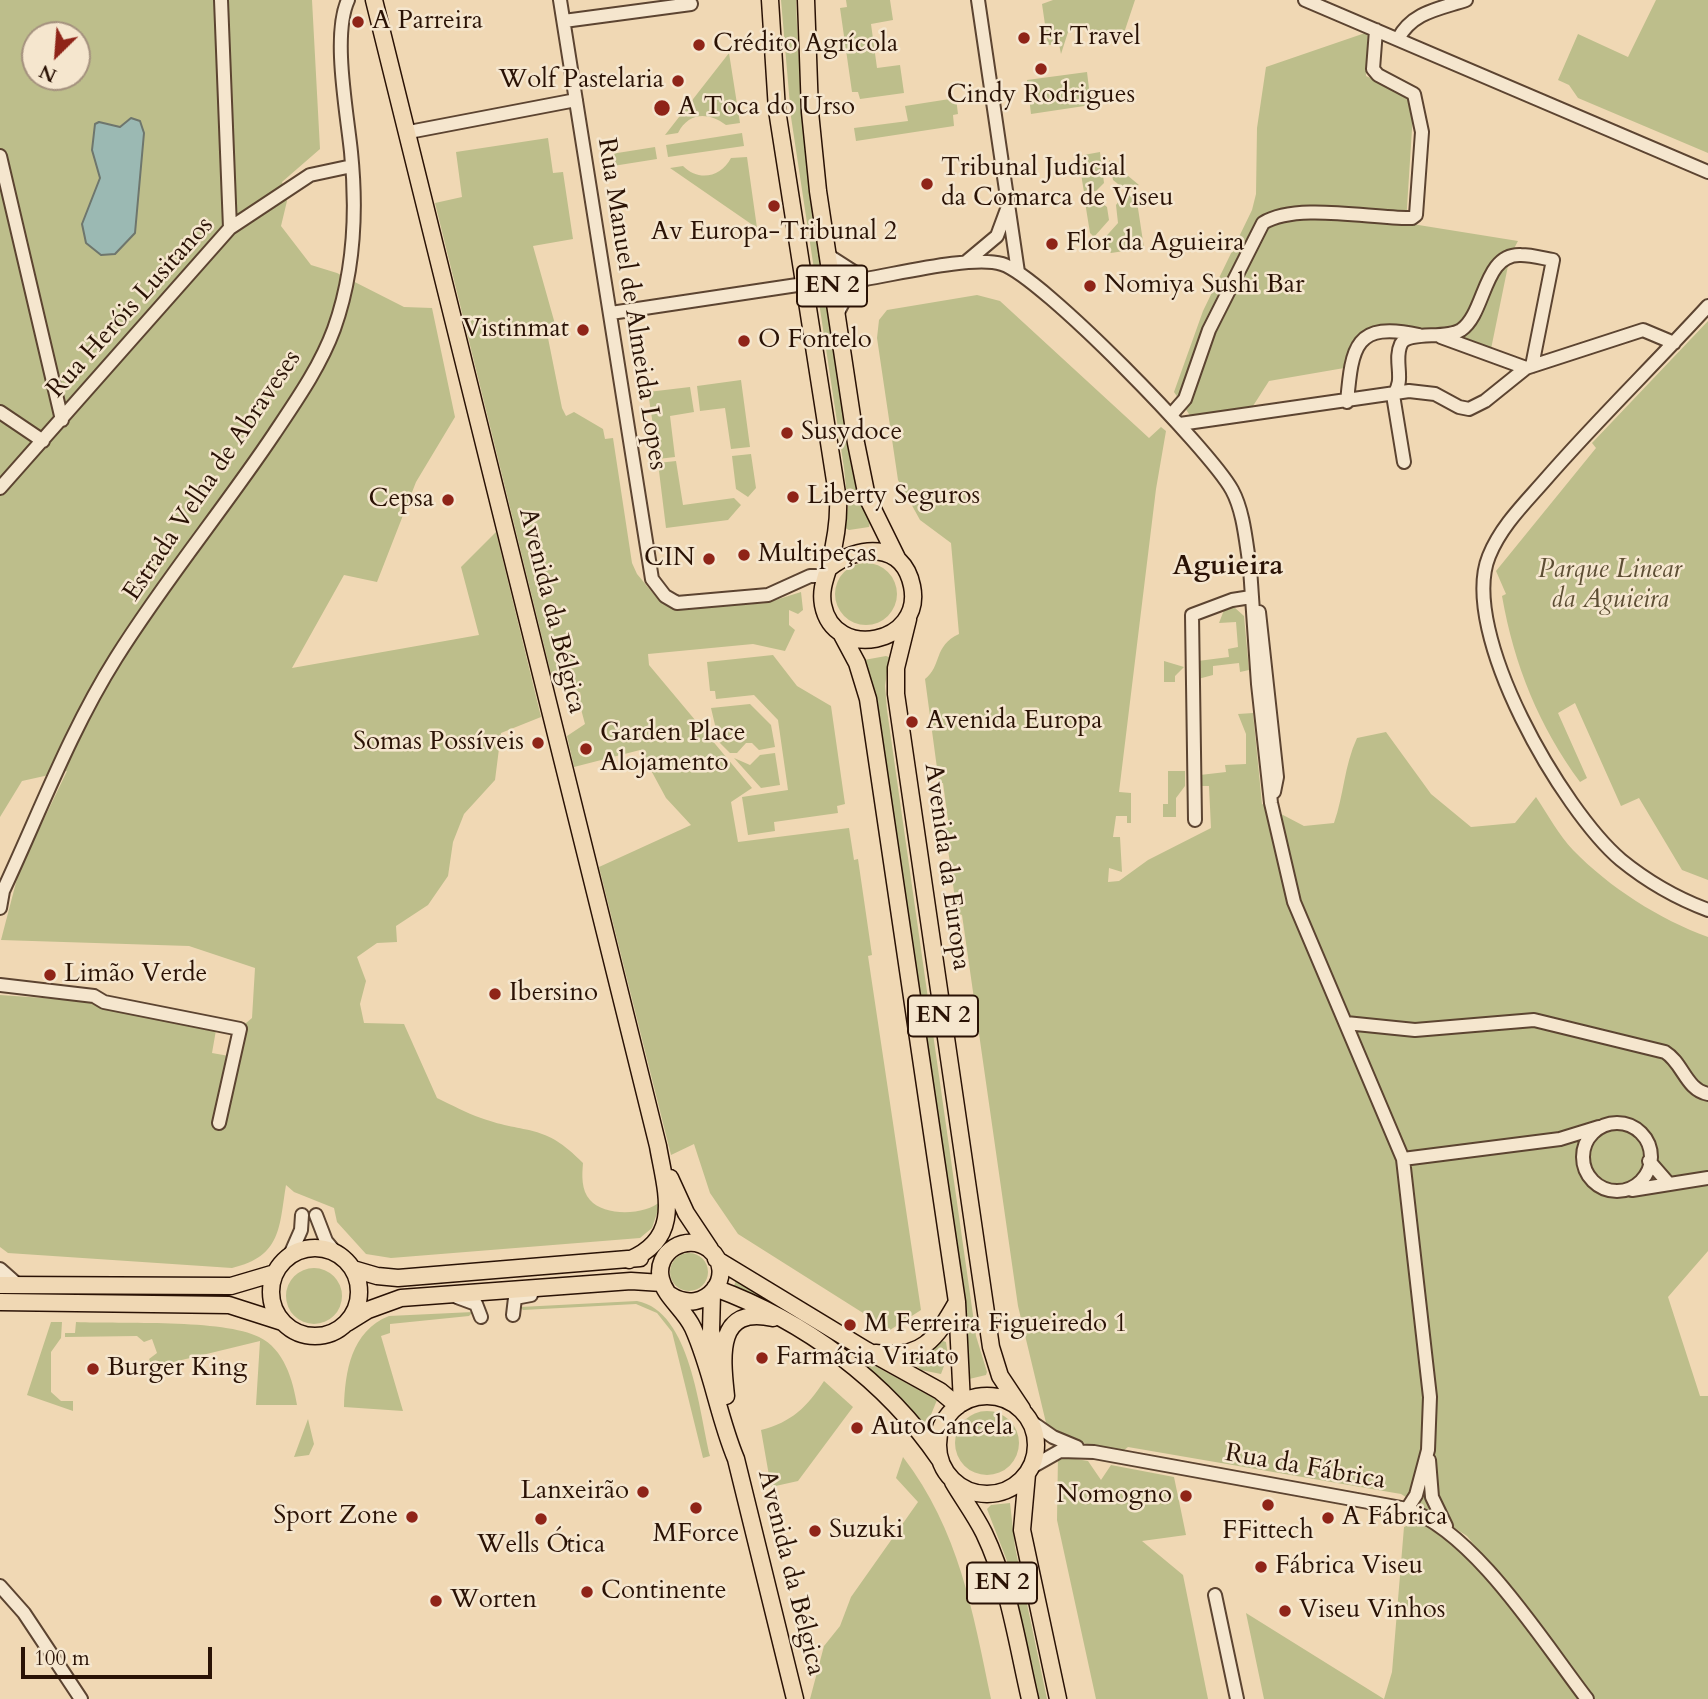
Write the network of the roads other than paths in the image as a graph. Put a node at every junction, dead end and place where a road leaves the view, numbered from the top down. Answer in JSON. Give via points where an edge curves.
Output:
{"nodes":[{"id":1,"x":221,"y":0,"type":"edge"},
{"id":2,"x":348,"y":0,"type":"edge"},
{"id":3,"x":374,"y":0,"type":"edge"},
{"id":4,"x":560,"y":0,"type":"edge"},
{"id":5,"x":770,"y":0,"type":"edge"},
{"id":6,"x":806,"y":0,"type":"edge"},
{"id":7,"x":978,"y":0,"type":"edge"},
{"id":8,"x":1305,"y":0,"type":"edge"},
{"id":9,"x":1465,"y":0,"type":"edge"},
{"id":10,"x":691,"y":4,"type":"dead end"},
{"id":11,"x":564,"y":21,"type":"junction"},
{"id":12,"x":1376,"y":30,"type":"junction"},
{"id":13,"x":1398,"y":39,"type":"junction"},
{"id":14,"x":576,"y":100,"type":"junction"},
{"id":15,"x":409,"y":132,"type":"junction"},
{"id":16,"x":0,"y":156,"type":"edge"},
{"id":17,"x":352,"y":166,"type":"junction"},
{"id":18,"x":1708,"y":172,"type":"edge"},
{"id":19,"x":1009,"y":205,"type":"junction"},
{"id":20,"x":230,"y":228,"type":"junction"},
{"id":21,"x":997,"y":236,"type":"junction"},
{"id":22,"x":826,"y":254,"type":"junction"},
{"id":23,"x":999,"y":263,"type":"junction"},
{"id":24,"x":964,"y":264,"type":"junction"},
{"id":25,"x":1018,"y":272,"type":"junction"},
{"id":26,"x":864,"y":279,"type":"junction"},
{"id":27,"x":804,"y":284,"type":"junction"},
{"id":28,"x":1708,"y":306,"type":"edge"},
{"id":29,"x":611,"y":313,"type":"junction"},
{"id":30,"x":836,"y":314,"type":"junction"},
{"id":31,"x":1423,"y":336,"type":"junction"},
{"id":32,"x":1440,"y":337,"type":"junction"},
{"id":33,"x":1674,"y":343,"type":"junction"},
{"id":34,"x":1529,"y":367,"type":"junction"},
{"id":35,"x":1393,"y":396,"type":"junction"},
{"id":36,"x":1347,"y":402,"type":"junction"},
{"id":37,"x":0,"y":411,"type":"edge"},
{"id":38,"x":62,"y":420,"type":"junction"},
{"id":39,"x":1175,"y":420,"type":"junction"},
{"id":40,"x":43,"y":441,"type":"junction"},
{"id":41,"x":1404,"y":462,"type":"dead end"},
{"id":42,"x":0,"y":488,"type":"edge"},
{"id":43,"x":900,"y":563,"type":"junction"},
{"id":44,"x":1250,"y":568,"type":"junction"},
{"id":45,"x":827,"y":572,"type":"junction"},
{"id":46,"x":1251,"y":597,"type":"junction"},
{"id":47,"x":909,"y":616,"type":"junction"},
{"id":48,"x":841,"y":633,"type":"junction"},
{"id":49,"x":1271,"y":803,"type":"junction"},
{"id":50,"x":1195,"y":820,"type":"dead end"},
{"id":51,"x":0,"y":908,"type":"edge"},
{"id":52,"x":1708,"y":910,"type":"edge"},
{"id":53,"x":0,"y":985,"type":"edge"},
{"id":54,"x":1346,"y":1023,"type":"junction"},
{"id":55,"x":1708,"y":1094,"type":"edge"},
{"id":56,"x":219,"y":1123,"type":"dead end"},
{"id":57,"x":1599,"y":1127,"type":"junction"},
{"id":58,"x":1560,"y":1139,"type":"junction"},
{"id":59,"x":658,"y":1146,"type":"junction"},
{"id":60,"x":1585,"y":1153,"type":"junction"},
{"id":61,"x":1403,"y":1159,"type":"junction"},
{"id":62,"x":1649,"y":1161,"type":"junction"},
{"id":63,"x":1708,"y":1178,"type":"edge"},
{"id":64,"x":1669,"y":1184,"type":"junction"},
{"id":65,"x":1626,"y":1191,"type":"junction"},
{"id":66,"x":302,"y":1214,"type":"dead end"},
{"id":67,"x":316,"y":1216,"type":"dead end"},
{"id":68,"x":672,"y":1249,"type":"junction"},
{"id":69,"x":336,"y":1253,"type":"junction"},
{"id":70,"x":290,"y":1255,"type":"junction"},
{"id":71,"x":715,"y":1256,"type":"junction"},
{"id":72,"x":629,"y":1260,"type":"junction"},
{"id":73,"x":0,"y":1269,"type":"edge"},
{"id":74,"x":353,"y":1269,"type":"junction"},
{"id":75,"x":275,"y":1273,"type":"junction"},
{"id":76,"x":0,"y":1285,"type":"edge"},
{"id":77,"x":18,"y":1285,"type":"junction"},
{"id":78,"x":578,"y":1285,"type":"junction"},
{"id":79,"x":666,"y":1289,"type":"junction"},
{"id":80,"x":714,"y":1291,"type":"junction"},
{"id":81,"x":443,"y":1295,"type":"junction"},
{"id":82,"x":0,"y":1302,"type":"edge"},
{"id":83,"x":957,"y":1302,"type":"junction"},
{"id":84,"x":513,"y":1315,"type":"dead end"},
{"id":85,"x":481,"y":1317,"type":"dead end"},
{"id":86,"x":784,"y":1321,"type":"junction"},
{"id":87,"x":282,"y":1322,"type":"junction"},
{"id":88,"x":347,"y":1323,"type":"junction"},
{"id":89,"x":866,"y":1350,"type":"junction"},
{"id":90,"x":726,"y":1396,"type":"junction"},
{"id":91,"x":960,"y":1404,"type":"junction"},
{"id":92,"x":1026,"y":1415,"type":"junction"},
{"id":93,"x":1428,"y":1450,"type":"junction"},
{"id":94,"x":1094,"y":1452,"type":"junction"},
{"id":95,"x":736,"y":1459,"type":"junction"},
{"id":96,"x":946,"y":1470,"type":"junction"},
{"id":97,"x":1029,"y":1471,"type":"junction"},
{"id":98,"x":1407,"y":1508,"type":"junction"},
{"id":99,"x":1454,"y":1537,"type":"junction"},
{"id":100,"x":0,"y":1586,"type":"edge"},
{"id":101,"x":1215,"y":1595,"type":"dead end"},
{"id":102,"x":81,"y":1699,"type":"edge"},
{"id":103,"x":795,"y":1699,"type":"edge"},
{"id":104,"x":1030,"y":1699,"type":"edge"},
{"id":105,"x":1058,"y":1699,"type":"edge"},
{"id":106,"x":1237,"y":1699,"type":"edge"},
{"id":107,"x":1587,"y":1699,"type":"edge"}],
"edges":[{"from":1,"to":20,"type":"street"},
{"from":2,"to":17,"type":"street","name":"Estrada Velha de Abraveses","via":[[342,18],[343,90]]},
{"from":3,"to":15,"type":"main road","name":"Avenida da Bélgica"},
{"from":4,"to":11,"type":"street","name":"Rua Manuel de Almeida Lopes"},
{"from":5,"to":27,"type":"main road","number":"EN 2","via":[[778,110]]},
{"from":6,"to":22,"type":"main road","number":"EN 2","via":[[811,124]]},
{"from":7,"to":19,"type":"street"},
{"from":8,"to":12,"type":"street"},
{"from":9,"to":13,"type":"street","via":[[1419,15]]},
{"from":10,"to":11,"type":"street"},
{"from":11,"to":14,"type":"street","name":"Rua Manuel de Almeida Lopes"},
{"from":12,"to":13,"type":"street"},
{"from":12,"to":39,"type":"street","via":[[1373,69],[1414,94],[1422,146],[1416,215],[1306,213],[1273,216],[1263,223],[1209,330]]},
{"from":13,"to":18,"type":"street"},
{"from":14,"to":15,"type":"street"},
{"from":14,"to":29,"type":"street","name":"Rua Manuel de Almeida Lopes"},
{"from":15,"to":59,"type":"main road","name":"Avenida da Bélgica"},
{"from":16,"to":38,"type":"street"},
{"from":17,"to":20,"type":"street","name":"Rua Heróis Lusitanos","via":[[310,175]]},
{"from":17,"to":51,"type":"street","name":"Estrada Velha de Abraveses","via":[[351,259],[334,329],[320,359],[233,496],[116,659],[60,768],[3,891]]},
{"from":19,"to":21,"type":"street"},
{"from":19,"to":25,"type":"street"},
{"from":20,"to":38,"type":"street","name":"Rua Heróis Lusitanos"},
{"from":21,"to":23,"type":"street"},
{"from":21,"to":24,"type":"street"},
{"from":22,"to":26,"type":"street"},
{"from":22,"to":30,"type":"main road","number":"EN 2"},
{"from":23,"to":24,"type":"street"},
{"from":23,"to":25,"type":"street"},
{"from":24,"to":26,"type":"street"},
{"from":25,"to":39,"type":"street","via":[[1072,318]]},
{"from":26,"to":30,"type":"street","via":[[848,293]]},
{"from":27,"to":29,"type":"street"},
{"from":27,"to":45,"type":"main road","number":"EN 2","via":[[838,500]]},
{"from":28,"to":33,"type":"street"},
{"from":29,"to":45,"type":"street","name":"Rua Manuel de Almeida Lopes","via":[[649,573],[657,589],[677,603],[768,595]]},
{"from":30,"to":43,"type":"main road","number":"EN 2","via":[[863,486]]},
{"from":31,"to":32,"type":"street"},
{"from":31,"to":35,"type":"street","via":[[1410,337],[1401,345],[1399,387]]},
{"from":31,"to":36,"type":"street","via":[[1387,330],[1362,340],[1352,361]]},
{"from":32,"to":34,"type":"street"},
{"from":32,"to":34,"type":"street","via":[[1471,322],[1490,276],[1510,256],[1553,260]]},
{"from":33,"to":34,"type":"street","via":[[1643,330]]},
{"from":33,"to":52,"type":"street","via":[[1506,525],[1488,557],[1483,579],[1493,647],[1508,688],[1566,794],[1620,859],[1682,900]]},
{"from":34,"to":35,"type":"street","via":[[1469,409],[1427,392]]},
{"from":35,"to":36,"type":"street"},
{"from":35,"to":41,"type":"street"},
{"from":36,"to":39,"type":"street"},
{"from":37,"to":40,"type":"street"},
{"from":38,"to":40,"type":"street","name":"Rua Heróis Lusitanos"},
{"from":39,"to":44,"type":"street","via":[[1234,494]]},
{"from":40,"to":42,"type":"street","name":"Rua Heróis Lusitanos"},
{"from":43,"to":45,"type":"main road","via":[[888,555],[861,550],[848,554]]},
{"from":43,"to":47,"type":"main road","number":"EN 2","via":[[912,582]]},
{"from":44,"to":46,"type":"street"},
{"from":44,"to":49,"type":"street","via":[[1274,741],[1277,777]]},
{"from":45,"to":48,"type":"main road","number":"EN 2","via":[[823,605]]},
{"from":46,"to":49,"type":"street"},
{"from":46,"to":50,"type":"street","via":[[1192,615]]},
{"from":47,"to":48,"type":"main road","via":[[899,629],[878,640],[855,640]]},
{"from":47,"to":92,"type":"main road","name":"Avenida da Europa","number":"EN 2","via":[[895,668],[898,704],[991,1347],[1000,1376]]},
{"from":48,"to":83,"type":"main road","name":"Avenida da Europa","number":"EN 2","via":[[868,699]]},
{"from":49,"to":54,"type":"street","via":[[1294,902]]},
{"from":53,"to":56,"type":"street","via":[[94,996],[104,1002],[240,1029]]},
{"from":54,"to":55,"type":"street","via":[[1415,1030],[1546,1022],[1665,1052],[1696,1090]]},
{"from":54,"to":61,"type":"street"},
{"from":57,"to":58,"type":"street"},
{"from":57,"to":60,"type":"street"},
{"from":57,"to":62,"type":"street","via":[[1631,1125],[1646,1140]]},
{"from":58,"to":60,"type":"street"},
{"from":58,"to":61,"type":"street"},
{"from":59,"to":68,"type":"main road","via":[[671,1200]]},
{"from":59,"to":71,"type":"main road","via":[[686,1213]]},
{"from":59,"to":72,"type":"main road","name":"Avenida da Bélgica","via":[[667,1219],[658,1241]]},
{"from":60,"to":65,"type":"street","via":[[1592,1180],[1603,1188]]},
{"from":61,"to":93,"type":"street","via":[[1430,1397]]},
{"from":62,"to":64,"type":"street"},
{"from":62,"to":65,"type":"street","via":[[1643,1179]]},
{"from":63,"to":64,"type":"street"},
{"from":64,"to":65,"type":"street"},
{"from":66,"to":70,"type":"street","via":[[301,1230]]},
{"from":67,"to":69,"type":"street"},
{"from":68,"to":71,"type":"main road","via":[[700,1244]]},
{"from":68,"to":72,"type":"main road"},
{"from":68,"to":79,"type":"main road","via":[[660,1269]]},
{"from":69,"to":70,"type":"main road","via":[[313,1248]]},
{"from":69,"to":74,"type":"main road"},
{"from":70,"to":75,"type":"main road"},
{"from":71,"to":80,"type":"main road","name":"Avenida da Bélgica","via":[[720,1274]]},
{"from":71,"to":89,"type":"main road"},
{"from":72,"to":74,"type":"main road","via":[[398,1278]]},
{"from":73,"to":77,"type":"street"},
{"from":74,"to":88,"type":"main road","via":[[359,1297]]},
{"from":75,"to":77,"type":"main road","via":[[231,1286]]},
{"from":75,"to":87,"type":"main road","via":[[271,1298]]},
{"from":76,"to":77,"type":"main road"},
{"from":78,"to":79,"type":"main road","via":[[631,1281]]},
{"from":78,"to":81,"type":"main road"},
{"from":78,"to":84,"type":"street","via":[[564,1293],[518,1296],[513,1301]]},
{"from":79,"to":80,"type":"main road","via":[[687,1302]]},
{"from":79,"to":95,"type":"main road","name":"Avenida da Bélgica","via":[[699,1342]]},
{"from":80,"to":86,"type":"main road","via":[[746,1299]]},
{"from":80,"to":90,"type":"main road","name":"Avenida da Bélgica","via":[[711,1331]]},
{"from":81,"to":85,"type":"street","via":[[473,1302]]},
{"from":81,"to":88,"type":"main road","via":[[387,1301]]},
{"from":82,"to":87,"type":"main road","via":[[229,1305]]},
{"from":83,"to":89,"type":"main road","via":[[939,1332],[924,1346],[897,1355]]},
{"from":83,"to":91,"type":"main road","name":"Avenida da Europa","number":"EN 2"},
{"from":86,"to":90,"type":"main road","name":"Avenida da Bélgica","via":[[749,1317],[729,1331],[723,1358]]},
{"from":86,"to":96,"type":"main road","via":[[870,1380],[917,1427]]},
{"from":87,"to":88,"type":"main road","via":[[307,1336],[336,1332]]},
{"from":89,"to":91,"type":"main road"},
{"from":90,"to":95,"type":"main road","name":"Avenida da Bélgica","via":[[737,1442]]},
{"from":91,"to":92,"type":"main road","via":[[993,1396],[1008,1400]]},
{"from":91,"to":96,"type":"main road","via":[[943,1423],[939,1437]]},
{"from":92,"to":94,"type":"street","via":[[1060,1440]]},
{"from":92,"to":97,"type":"main road","number":"EN 2","via":[[1037,1448]]},
{"from":93,"to":98,"type":"street","via":[[1416,1495]]},
{"from":93,"to":99,"type":"street","via":[[1432,1497]]},
{"from":94,"to":97,"type":"street","via":[[1060,1451]]},
{"from":94,"to":98,"type":"street","name":"Rua da Fábrica"},
{"from":95,"to":103,"type":"main road","name":"Avenida da Bélgica"},
{"from":96,"to":97,"type":"main road","via":[[968,1489],[989,1494],[1004,1491]]},
{"from":96,"to":104,"type":"main road","number":"EN 2","via":[[994,1557]]},
{"from":97,"to":105,"type":"main road","number":"EN 2","via":[[1022,1530]]},
{"from":98,"to":99,"type":"street","name":"Rua da Fábrica"},
{"from":99,"to":107,"type":"street","name":"Rua da Fábrica"},
{"from":100,"to":102,"type":"street","via":[[24,1613]]},
{"from":101,"to":106,"type":"street"}]}
